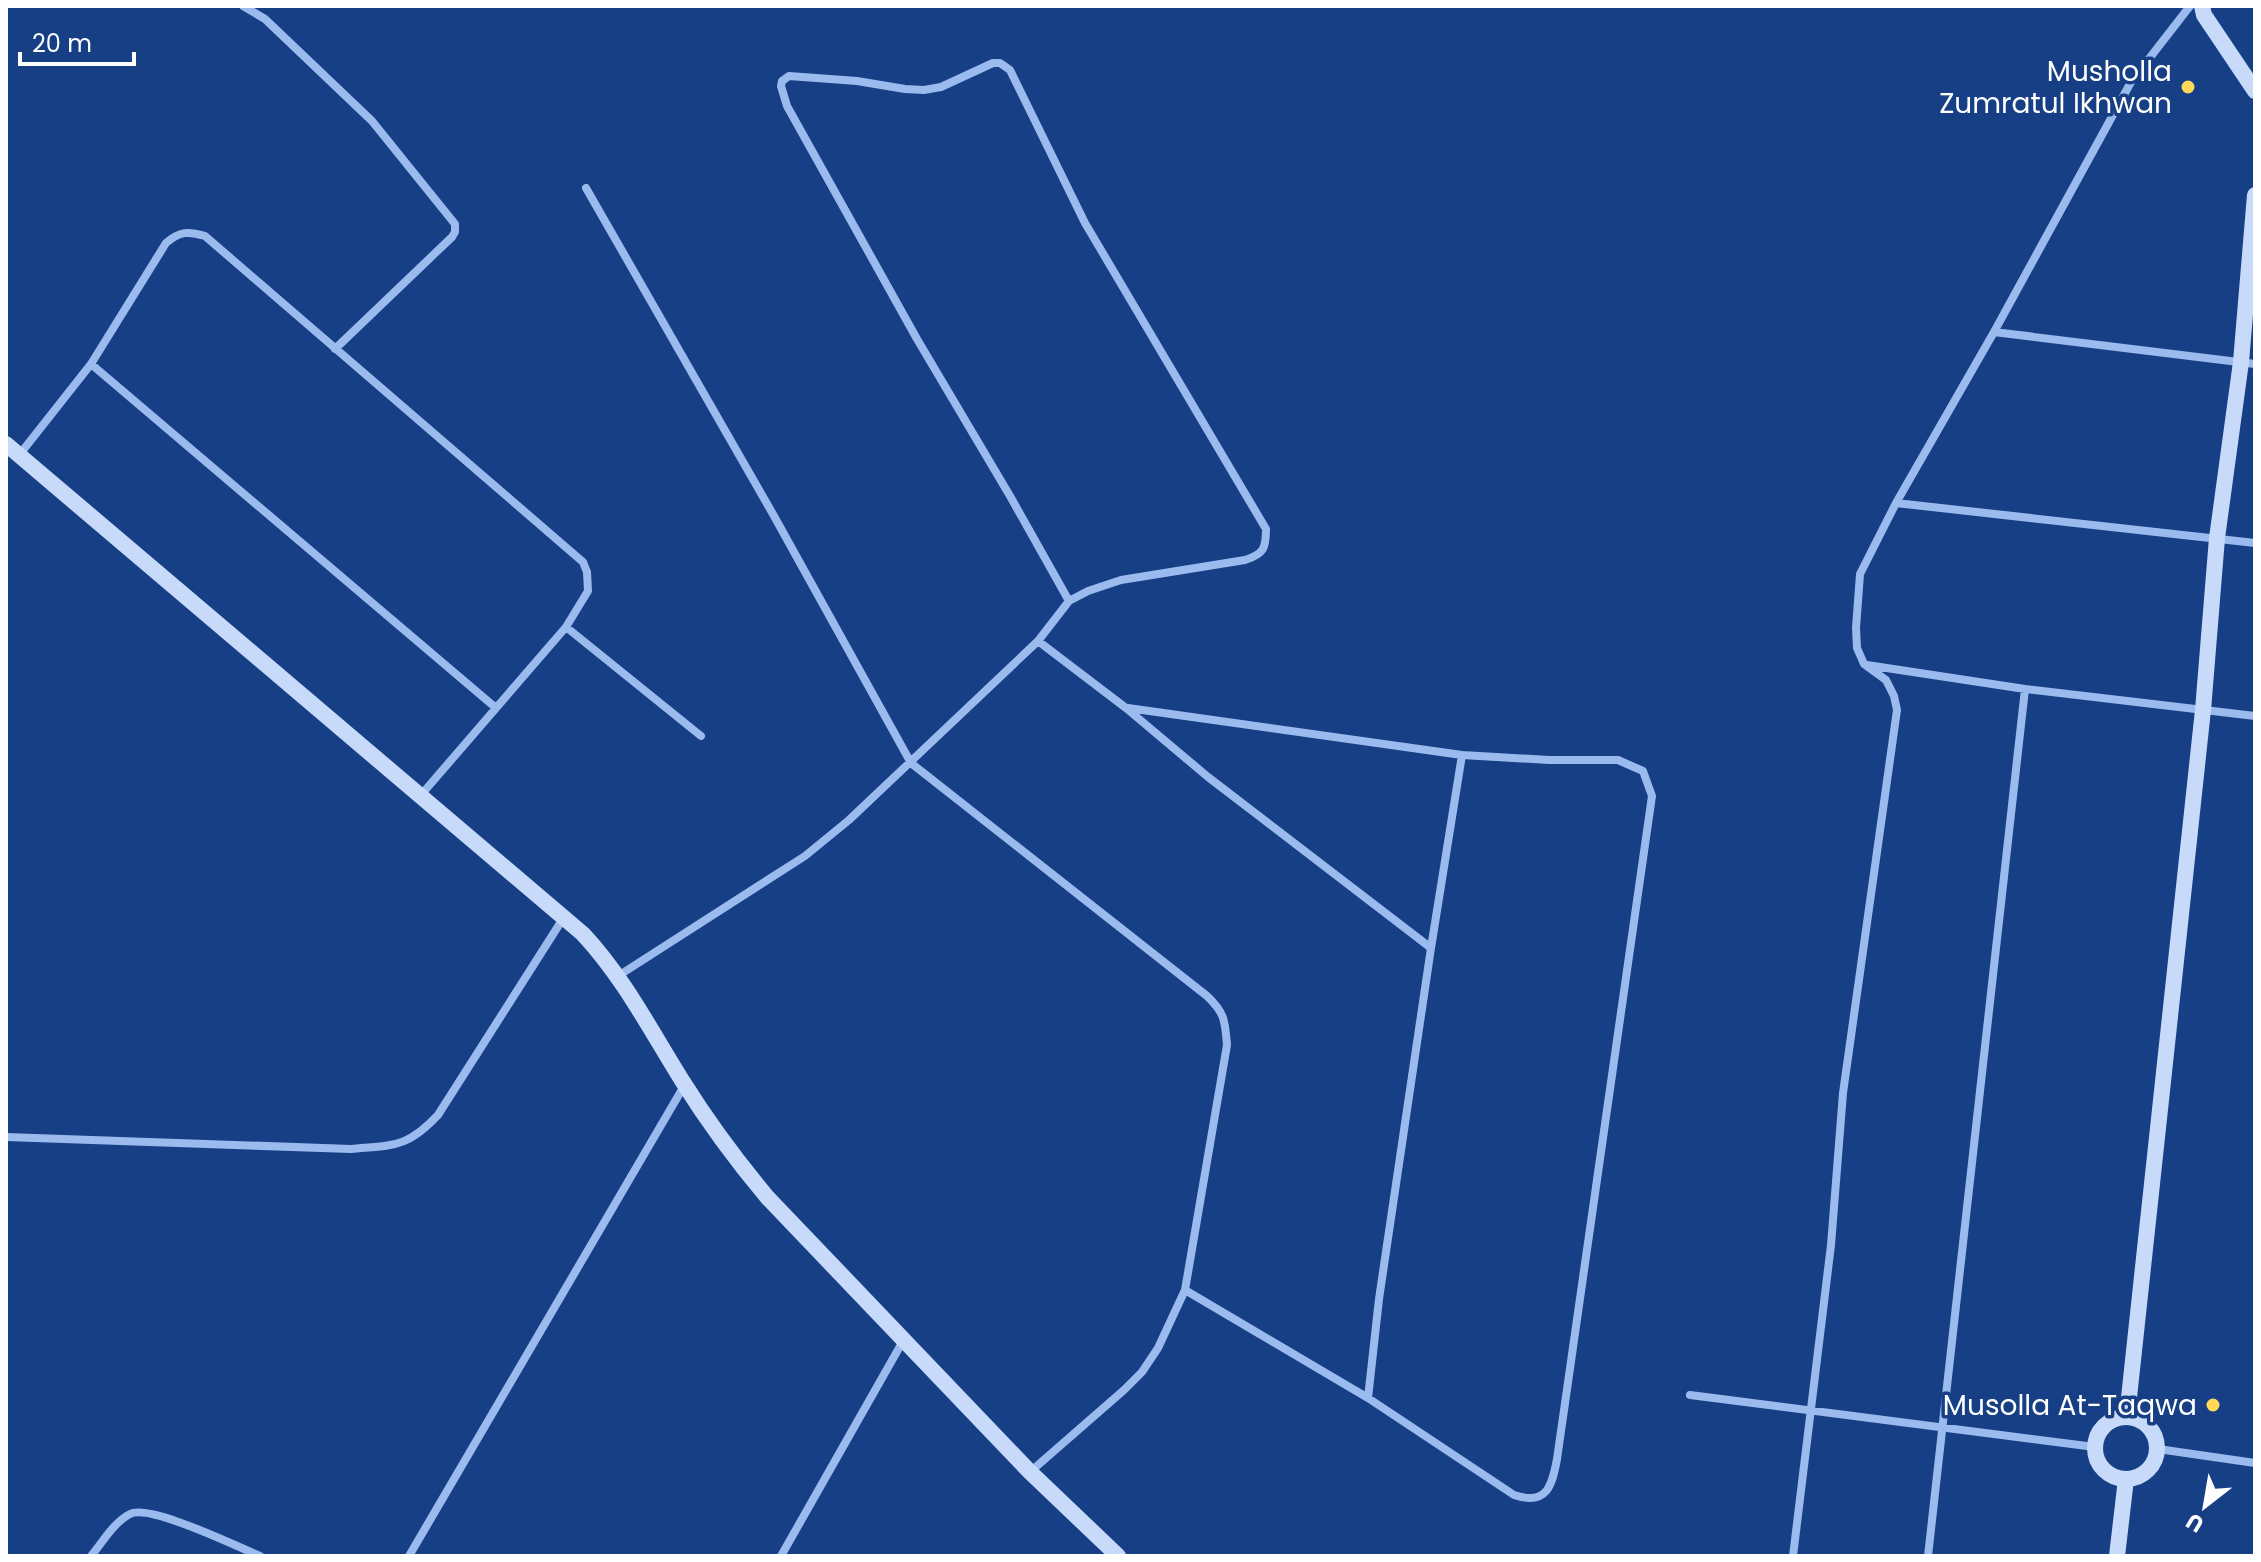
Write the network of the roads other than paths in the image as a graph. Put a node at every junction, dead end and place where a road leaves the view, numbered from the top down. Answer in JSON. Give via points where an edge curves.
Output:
{"nodes":[{"id":1,"x":243,"y":6,"type":"edge"},
{"id":2,"x":2190,"y":6,"type":"edge"},
{"id":3,"x":2202,"y":6,"type":"edge"},
{"id":4,"x":2255,"y":91,"type":"edge"},
{"id":5,"x":586,"y":188,"type":"dead end"},
{"id":6,"x":2255,"y":195,"type":"edge"},
{"id":7,"x":1994,"y":332,"type":"junction"},
{"id":8,"x":335,"y":349,"type":"junction"},
{"id":9,"x":2248,"y":363,"type":"edge"},
{"id":10,"x":91,"y":364,"type":"junction"},
{"id":11,"x":13,"y":449,"type":"edge"},
{"id":12,"x":1896,"y":503,"type":"junction"},
{"id":13,"x":2217,"y":538,"type":"junction"},
{"id":14,"x":2255,"y":543,"type":"edge"},
{"id":15,"x":1069,"y":601,"type":"junction"},
{"id":16,"x":566,"y":627,"type":"junction"},
{"id":17,"x":1038,"y":641,"type":"junction"},
{"id":18,"x":1864,"y":664,"type":"junction"},
{"id":19,"x":2025,"y":689,"type":"junction"},
{"id":20,"x":496,"y":708,"type":"junction"},
{"id":21,"x":1126,"y":708,"type":"junction"},
{"id":22,"x":2203,"y":710,"type":"junction"},
{"id":23,"x":2255,"y":716,"type":"edge"},
{"id":24,"x":701,"y":736,"type":"dead end"},
{"id":25,"x":1462,"y":755,"type":"junction"},
{"id":26,"x":911,"y":763,"type":"junction"},
{"id":27,"x":421,"y":795,"type":"junction"},
{"id":28,"x":565,"y":917,"type":"junction"},
{"id":29,"x":1431,"y":948,"type":"junction"},
{"id":30,"x":618,"y":976,"type":"junction"},
{"id":31,"x":685,"y":1085,"type":"junction"},
{"id":32,"x":6,"y":1137,"type":"edge"},
{"id":33,"x":1185,"y":1290,"type":"junction"},
{"id":34,"x":903,"y":1341,"type":"junction"},
{"id":35,"x":1690,"y":1395,"type":"dead end"},
{"id":36,"x":1368,"y":1398,"type":"junction"},
{"id":37,"x":1811,"y":1412,"type":"junction"},
{"id":38,"x":2127,"y":1416,"type":"junction"},
{"id":39,"x":1942,"y":1427,"type":"junction"},
{"id":40,"x":2095,"y":1447,"type":"junction"},
{"id":41,"x":2158,"y":1449,"type":"junction"},
{"id":42,"x":2255,"y":1463,"type":"edge"},
{"id":43,"x":1030,"y":1472,"type":"junction"},
{"id":44,"x":2126,"y":1479,"type":"junction"},
{"id":45,"x":91,"y":1556,"type":"edge"},
{"id":46,"x":260,"y":1556,"type":"edge"},
{"id":47,"x":409,"y":1556,"type":"edge"},
{"id":48,"x":781,"y":1556,"type":"edge"},
{"id":49,"x":1118,"y":1556,"type":"edge"},
{"id":50,"x":1793,"y":1556,"type":"edge"},
{"id":51,"x":1928,"y":1556,"type":"edge"},
{"id":52,"x":2117,"y":1556,"type":"edge"}],
"edges":[{"from":1,"to":8,"type":"street","via":[[265,19],[372,121],[455,224],[452,237]]},
{"from":2,"to":7,"type":"street","via":[[2131,82]]},
{"from":3,"to":4,"type":"street"},
{"from":5,"to":26,"type":"street"},
{"from":6,"to":9,"type":"street"},
{"from":7,"to":9,"type":"street"},
{"from":7,"to":12,"type":"street"},
{"from":8,"to":10,"type":"street","via":[[205,236],[190,232],[178,233],[166,243]]},
{"from":8,"to":16,"type":"street","via":[[583,562],[588,591]]},
{"from":9,"to":13,"type":"street"},
{"from":10,"to":11,"type":"street"},
{"from":10,"to":20,"type":"street"},
{"from":11,"to":27,"type":"street"},
{"from":12,"to":13,"type":"street"},
{"from":12,"to":18,"type":"street","via":[[1860,574],[1856,628]]},
{"from":13,"to":14,"type":"street"},
{"from":13,"to":22,"type":"street"},
{"from":15,"to":15,"type":"street","via":[[1121,580],[1256,557],[1266,543],[1266,529],[1085,223],[1010,70],[993,63],[924,90],[785,78],[781,86],[787,106]]},
{"from":15,"to":17,"type":"street"},
{"from":16,"to":20,"type":"street"},
{"from":16,"to":24,"type":"street"},
{"from":17,"to":21,"type":"street"},
{"from":17,"to":26,"type":"street"},
{"from":18,"to":19,"type":"street"},
{"from":18,"to":37,"type":"street","via":[[1886,680],[1897,710],[1843,1093]]},
{"from":19,"to":22,"type":"street"},
{"from":19,"to":39,"type":"street"},
{"from":20,"to":27,"type":"street"},
{"from":21,"to":25,"type":"street"},
{"from":21,"to":29,"type":"street"},
{"from":22,"to":23,"type":"street"},
{"from":22,"to":38,"type":"street"},
{"from":25,"to":29,"type":"street"},
{"from":25,"to":36,"type":"street","via":[[1618,760],[1643,771],[1652,796],[1557,1459],[1548,1491],[1526,1499],[1514,1495]]},
{"from":26,"to":30,"type":"street","via":[[805,856]]},
{"from":26,"to":33,"type":"street","via":[[1207,996],[1224,1016],[1227,1045]]},
{"from":27,"to":28,"type":"street"},
{"from":28,"to":30,"type":"street"},
{"from":28,"to":32,"type":"street","via":[[438,1115],[403,1142],[351,1149]]},
{"from":29,"to":36,"type":"street"},
{"from":30,"to":31,"type":"street"},
{"from":31,"to":34,"type":"street","via":[[742,1168]]},
{"from":31,"to":47,"type":"street"},
{"from":33,"to":36,"type":"street"},
{"from":33,"to":43,"type":"street","via":[[1142,1372]]},
{"from":34,"to":43,"type":"street"},
{"from":34,"to":48,"type":"street"},
{"from":35,"to":37,"type":"street"},
{"from":37,"to":39,"type":"street"},
{"from":37,"to":50,"type":"street"},
{"from":38,"to":40,"type":"street","via":[[2111,1420]]},
{"from":38,"to":41,"type":"street","via":[[2149,1427]]},
{"from":39,"to":40,"type":"street"},
{"from":39,"to":51,"type":"street"},
{"from":40,"to":44,"type":"street","via":[[2099,1463],[2110,1475]]},
{"from":41,"to":42,"type":"street"},
{"from":41,"to":44,"type":"street","via":[[2154,1464],[2142,1475]]},
{"from":43,"to":49,"type":"street"},
{"from":44,"to":52,"type":"street"},
{"from":45,"to":46,"type":"street","via":[[122,1520],[138,1512],[175,1521]]}]}
